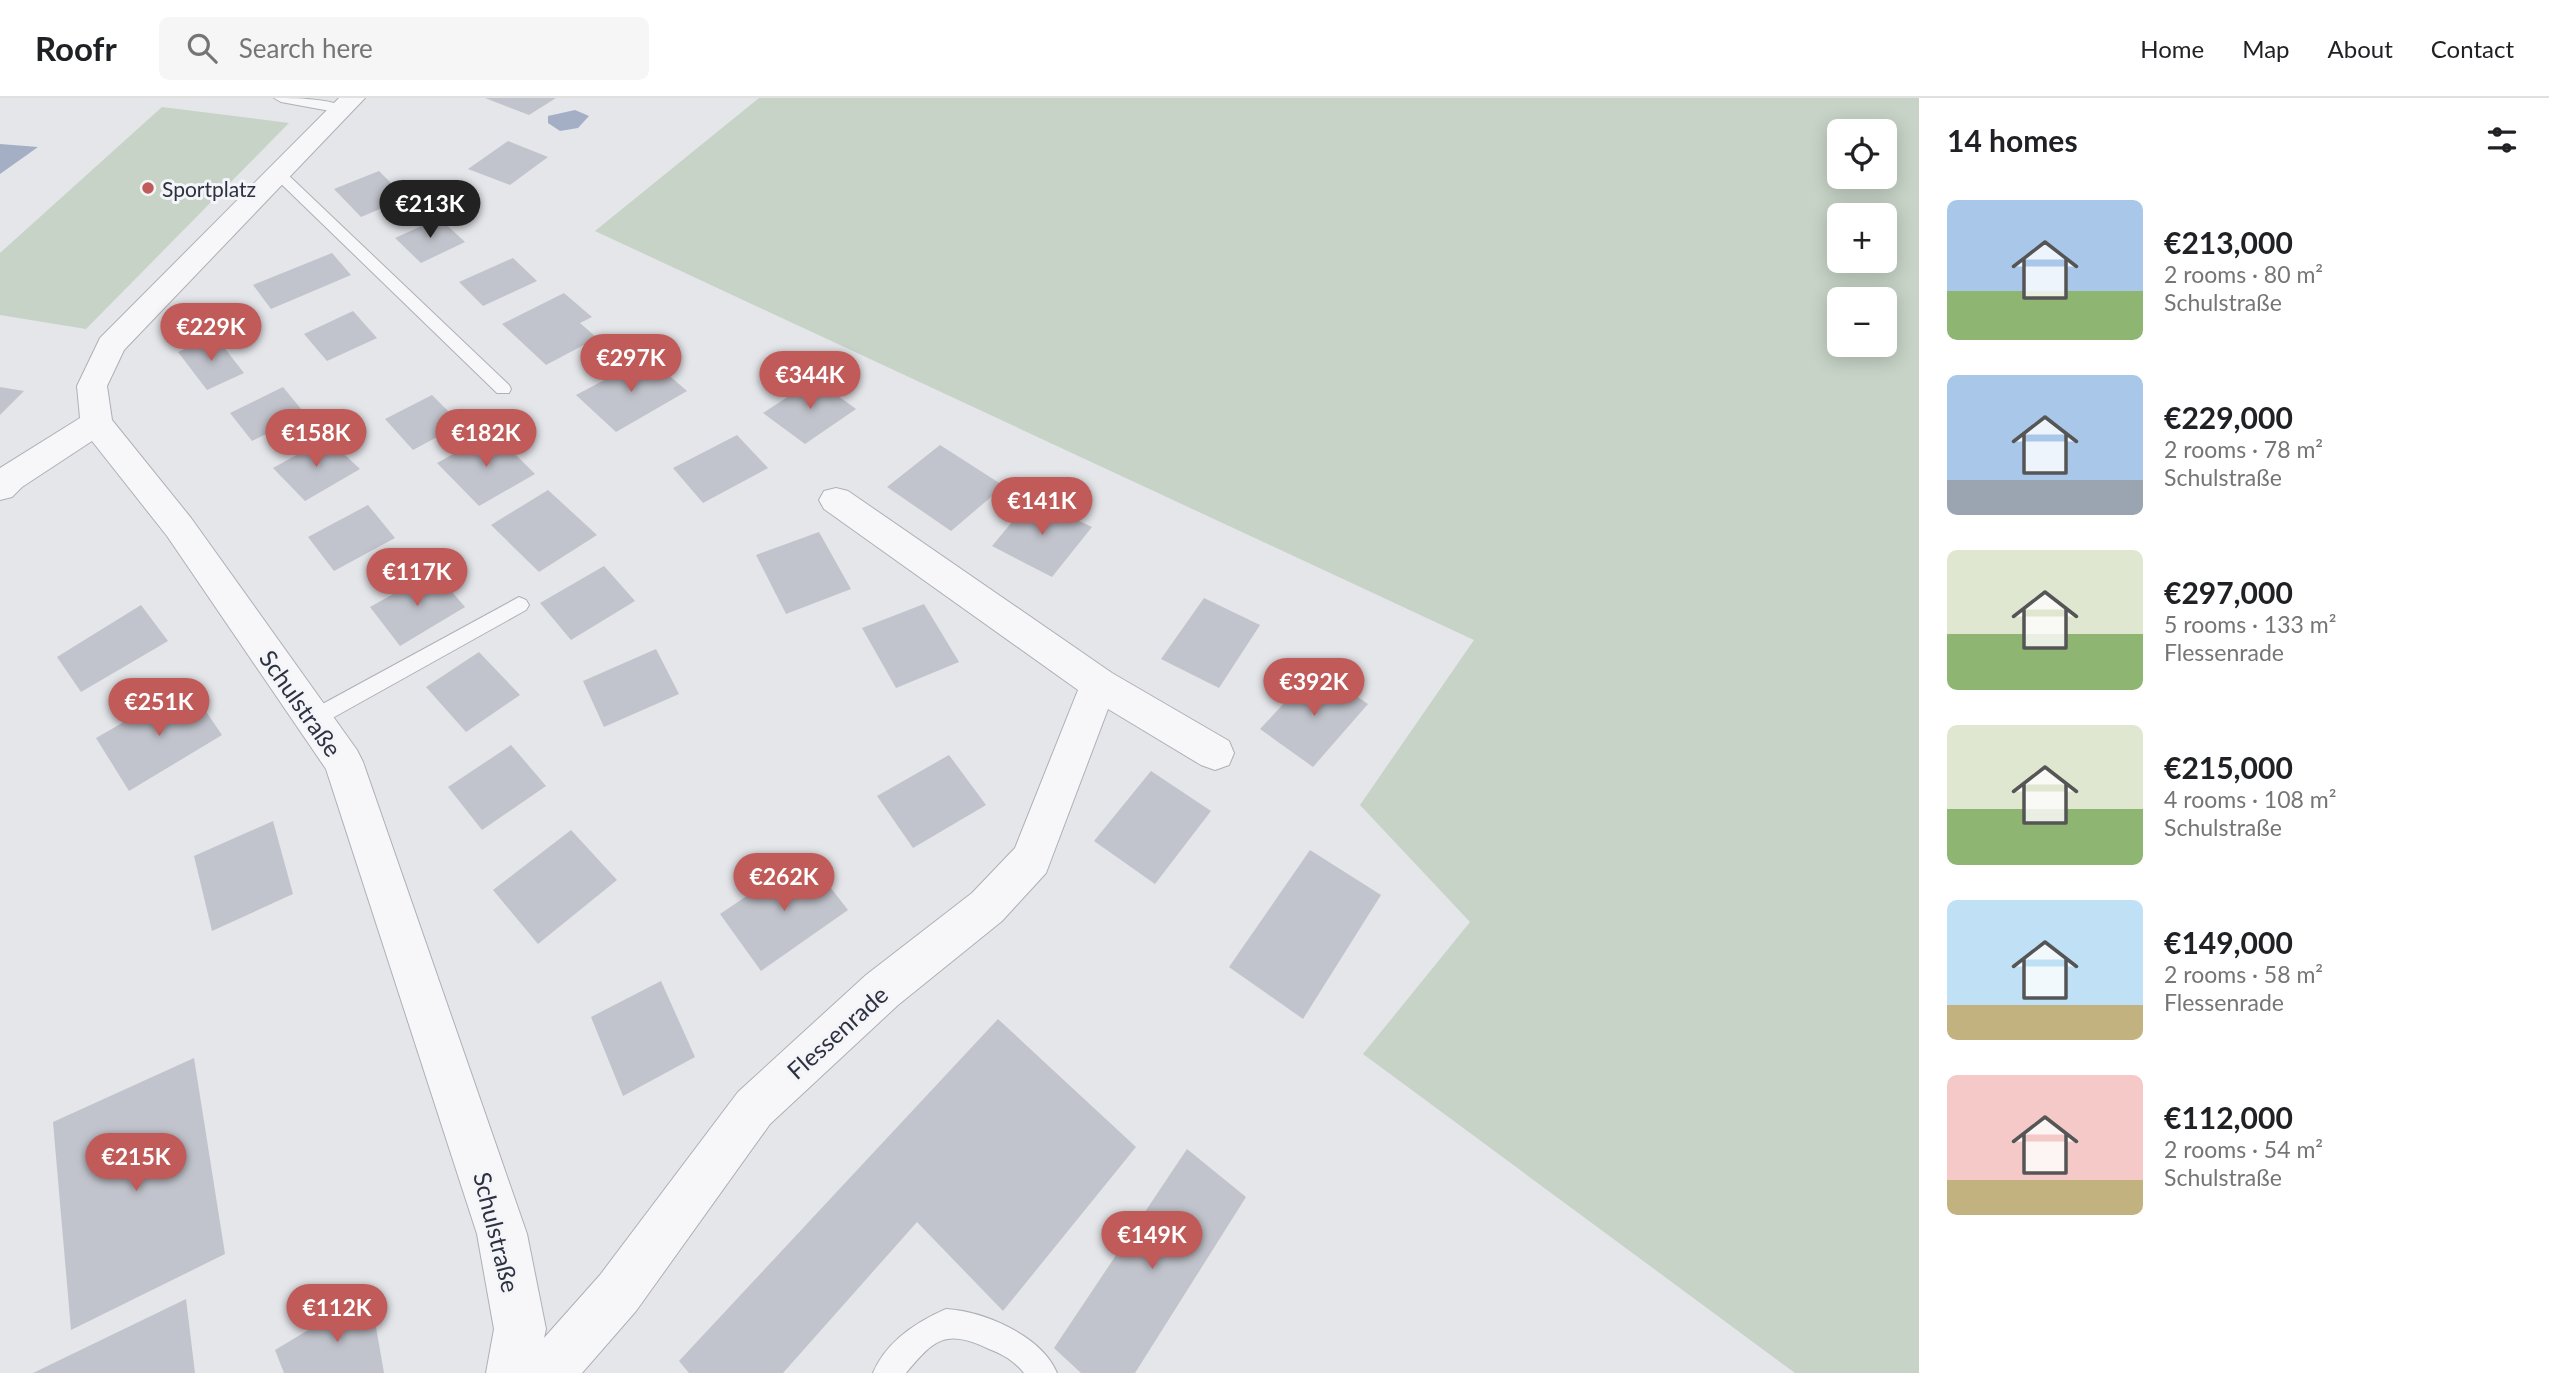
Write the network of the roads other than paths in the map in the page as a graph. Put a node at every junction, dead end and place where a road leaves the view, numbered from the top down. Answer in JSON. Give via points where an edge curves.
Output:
{"nodes":[{"id":1,"x":281,"y":98,"type":"edge"},
{"id":2,"x":347,"y":103,"type":"edge"},
{"id":3,"x":278,"y":173,"type":"junction"},
{"id":4,"x":503,"y":388,"type":"dead end"},
{"id":5,"x":96,"y":423,"type":"junction"},
{"id":6,"x":0,"y":488,"type":"edge"},
{"id":7,"x":836,"y":500,"type":"dead end"},
{"id":8,"x":519,"y":605,"type":"dead end"},
{"id":9,"x":1099,"y":684,"type":"junction"},
{"id":10,"x":313,"y":719,"type":"junction"},
{"id":11,"x":1215,"y":753,"type":"dead end"},
{"id":12,"x":512,"y":1373,"type":"edge"},
{"id":13,"x":548,"y":1373,"type":"edge"},
{"id":14,"x":887,"y":1373,"type":"edge"},
{"id":15,"x":1043,"y":1373,"type":"edge"}],
"edges":[{"from":1,"to":2,"type":"lane"},
{"from":2,"to":3,"type":"street"},
{"from":3,"to":4,"type":"lane"},
{"from":3,"to":5,"type":"street","via":[[111,345],[92,386]]},
{"from":5,"to":6,"type":"street"},
{"from":5,"to":10,"type":"street","name":"Schulstraße","via":[[180,527]]},
{"from":7,"to":9,"type":"street"},
{"from":8,"to":10,"type":"lane"},
{"from":9,"to":11,"type":"street"},
{"from":9,"to":13,"type":"street","name":"Flessenrade","via":[[1031,860],[987,907],[882,990],[754,1108],[618,1293]]},
{"from":10,"to":12,"type":"street","name":"Schulstraße","via":[[343,762],[502,1234],[520,1329]]},
{"from":14,"to":15,"type":"lane","via":[[914,1341],[946,1323],[966,1324],[1022,1349]]}]}
